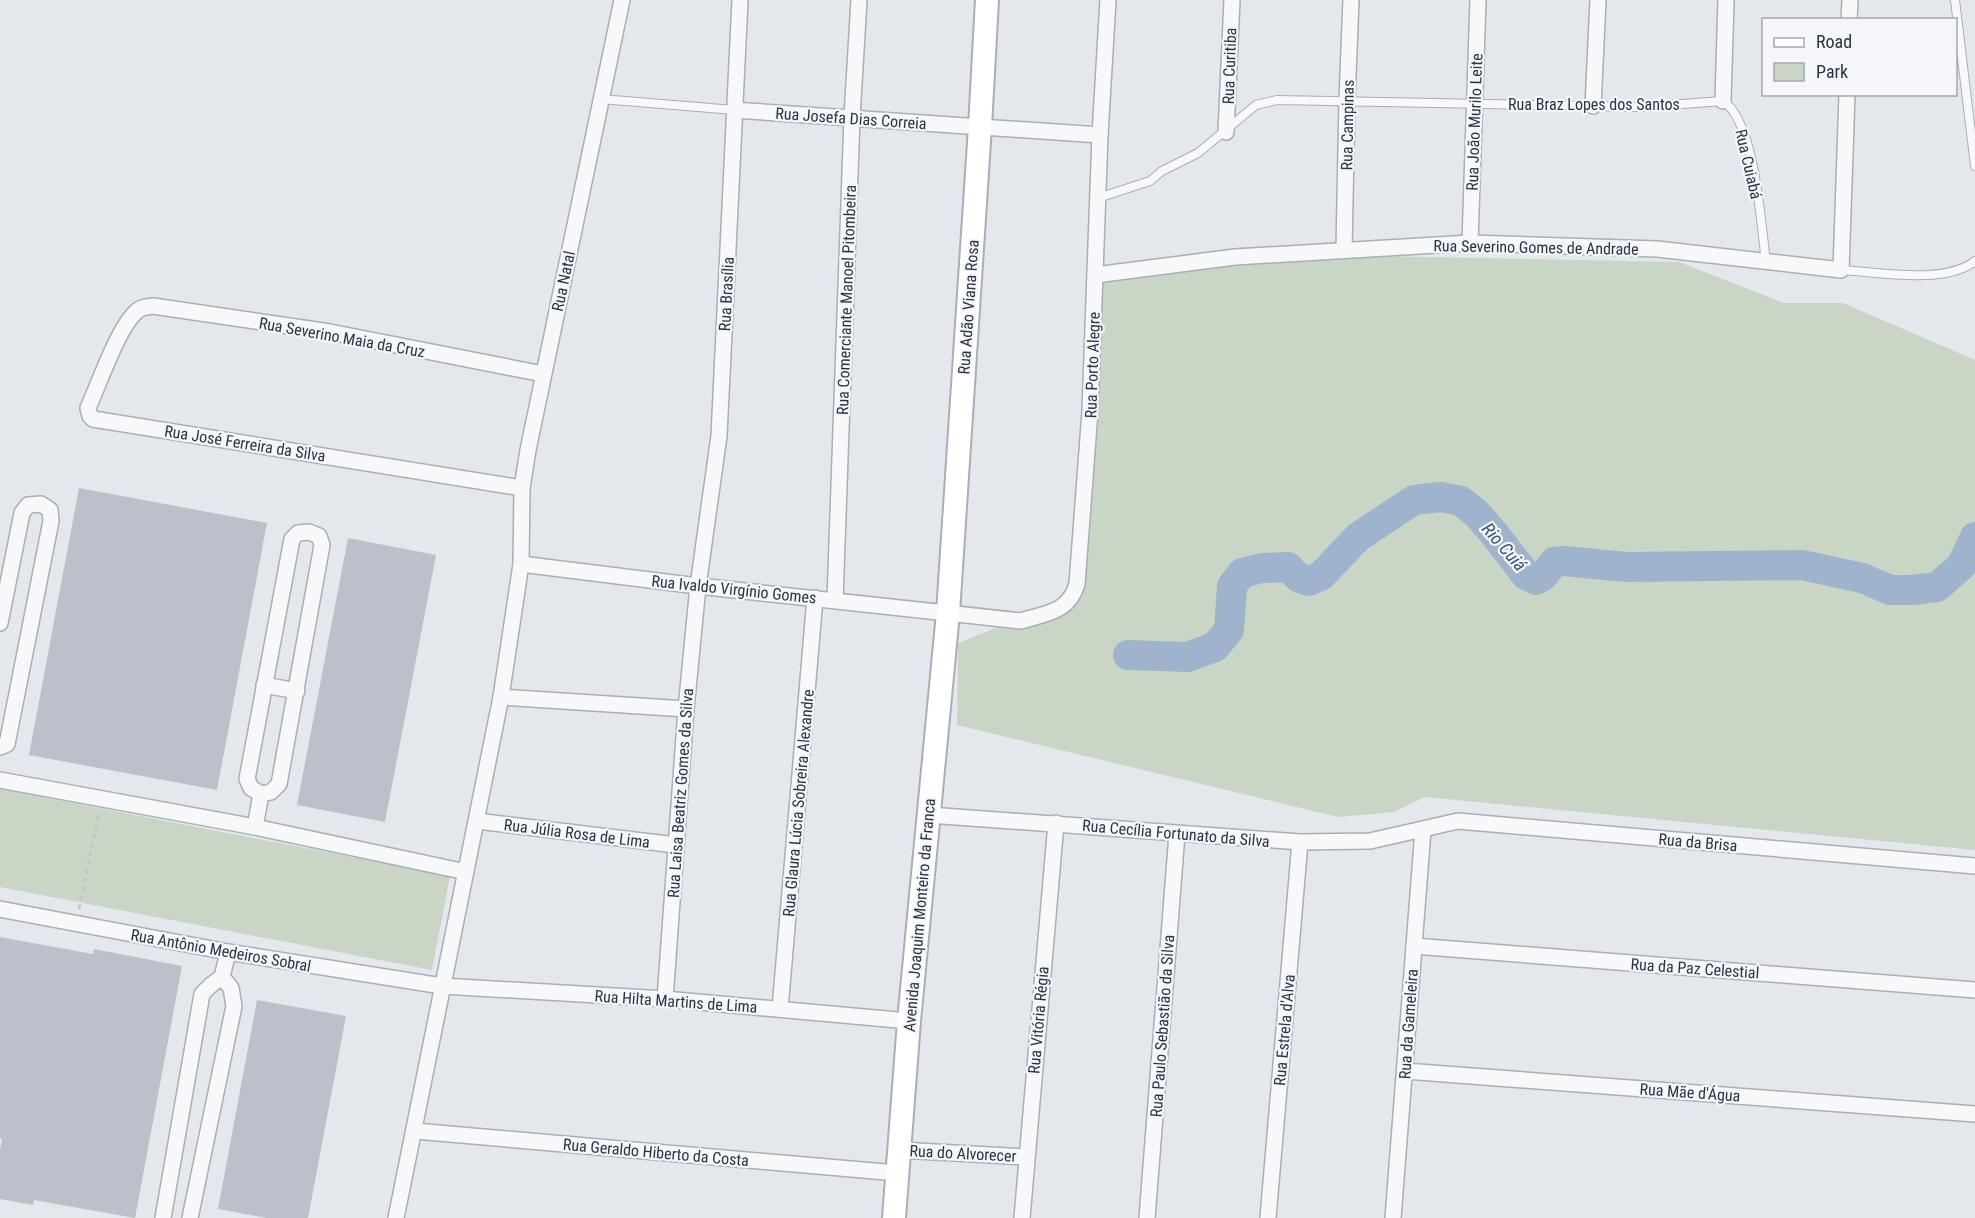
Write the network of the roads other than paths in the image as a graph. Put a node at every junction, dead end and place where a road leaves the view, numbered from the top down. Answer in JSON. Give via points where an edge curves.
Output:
{"nodes":[{"id":1,"x":622,"y":0,"type":"edge"},
{"id":2,"x":740,"y":0,"type":"edge"},
{"id":3,"x":859,"y":0,"type":"edge"},
{"id":4,"x":987,"y":0,"type":"edge"},
{"id":5,"x":1108,"y":0,"type":"edge"},
{"id":6,"x":1232,"y":0,"type":"edge"},
{"id":7,"x":1351,"y":0,"type":"edge"},
{"id":8,"x":1478,"y":0,"type":"edge"},
{"id":9,"x":1598,"y":0,"type":"edge"},
{"id":10,"x":1726,"y":0,"type":"edge"},
{"id":11,"x":1850,"y":0,"type":"edge"},
{"id":12,"x":1955,"y":0,"type":"edge"},
{"id":13,"x":1849,"y":18,"type":"edge"},
{"id":14,"x":1847,"y":96,"type":"edge"},
{"id":15,"x":601,"y":99,"type":"junction"},
{"id":16,"x":1347,"y":100,"type":"junction"},
{"id":17,"x":1723,"y":101,"type":"junction"},
{"id":18,"x":1475,"y":104,"type":"junction"},
{"id":19,"x":1593,"y":106,"type":"junction"},
{"id":20,"x":734,"y":110,"type":"junction"},
{"id":21,"x":852,"y":117,"type":"junction"},
{"id":22,"x":980,"y":128,"type":"junction"},
{"id":23,"x":1226,"y":132,"type":"junction"},
{"id":24,"x":1100,"y":135,"type":"junction"},
{"id":25,"x":1975,"y":166,"type":"edge"},
{"id":26,"x":1098,"y":198,"type":"junction"},
{"id":27,"x":1470,"y":243,"type":"junction"},
{"id":28,"x":1344,"y":249,"type":"junction"},
{"id":29,"x":1975,"y":261,"type":"edge"},
{"id":30,"x":1766,"y":262,"type":"junction"},
{"id":31,"x":1841,"y":270,"type":"junction"},
{"id":32,"x":1095,"y":275,"type":"junction"},
{"id":33,"x":141,"y":308,"type":"joint"},
{"id":34,"x":543,"y":374,"type":"junction"},
{"id":35,"x":522,"y":488,"type":"junction"},
{"id":36,"x":521,"y":564,"type":"junction"},
{"id":37,"x":698,"y":586,"type":"junction"},
{"id":38,"x":815,"y":598,"type":"junction"},
{"id":39,"x":835,"y":600,"type":"junction"},
{"id":40,"x":948,"y":613,"type":"junction"},
{"id":41,"x":0,"y":623,"type":"edge"},
{"id":42,"x":264,"y":685,"type":"junction"},
{"id":43,"x":297,"y":691,"type":"junction"},
{"id":44,"x":501,"y":697,"type":"junction"},
{"id":45,"x":686,"y":709,"type":"junction"},
{"id":46,"x":0,"y":747,"type":"edge"},
{"id":47,"x":0,"y":780,"type":"edge"},
{"id":48,"x":261,"y":794,"type":"junction"},
{"id":49,"x":929,"y":814,"type":"junction"},
{"id":50,"x":477,"y":821,"type":"junction"},
{"id":51,"x":1056,"y":823,"type":"junction"},
{"id":52,"x":255,"y":827,"type":"junction"},
{"id":53,"x":1422,"y":830,"type":"junction"},
{"id":54,"x":1177,"y":834,"type":"junction"},
{"id":55,"x":1300,"y":842,"type":"junction"},
{"id":56,"x":676,"y":845,"type":"junction"},
{"id":57,"x":1975,"y":866,"type":"edge"},
{"id":58,"x":466,"y":872,"type":"junction"},
{"id":59,"x":0,"y":909,"type":"edge"},
{"id":60,"x":1414,"y":946,"type":"junction"},
{"id":61,"x":228,"y":952,"type":"junction"},
{"id":62,"x":222,"y":977,"type":"junction"},
{"id":63,"x":442,"y":986,"type":"junction"},
{"id":64,"x":1975,"y":990,"type":"edge"},
{"id":65,"x":665,"y":999,"type":"junction"},
{"id":66,"x":780,"y":1009,"type":"junction"},
{"id":67,"x":909,"y":1021,"type":"junction"},
{"id":68,"x":1405,"y":1071,"type":"junction"},
{"id":69,"x":1975,"y":1114,"type":"edge"},
{"id":70,"x":415,"y":1131,"type":"junction"},
{"id":71,"x":899,"y":1150,"type":"junction"},
{"id":72,"x":1026,"y":1157,"type":"junction"},
{"id":73,"x":897,"y":1173,"type":"junction"},
{"id":74,"x":163,"y":1218,"type":"edge"},
{"id":75,"x":190,"y":1218,"type":"edge"},
{"id":76,"x":396,"y":1218,"type":"edge"},
{"id":77,"x":894,"y":1218,"type":"edge"},
{"id":78,"x":1022,"y":1218,"type":"edge"},
{"id":79,"x":1147,"y":1218,"type":"edge"},
{"id":80,"x":1268,"y":1218,"type":"edge"},
{"id":81,"x":1393,"y":1218,"type":"edge"}],
"edges":[{"from":1,"to":15,"type":"street","name":"Rua Natal"},
{"from":2,"to":20,"type":"street","name":"Rua Brasília"},
{"from":3,"to":21,"type":"street","name":"Rua Comerciante Manoel Pitombeira"},
{"from":4,"to":22,"type":"street","name":"Rua Adão Viana Rosa"},
{"from":5,"to":24,"type":"street","name":"Rua Porto Alegre"},
{"from":6,"to":23,"type":"street","name":"Rua Curitiba"},
{"from":7,"to":16,"type":"street","name":"Rua Campinas"},
{"from":8,"to":18,"type":"street","name":"Rua João Murilo Leite"},
{"from":9,"to":19,"type":"street"},
{"from":10,"to":17,"type":"street"},
{"from":11,"to":13,"type":"street"},
{"from":12,"to":25,"type":"lane"},
{"from":14,"to":31,"type":"street"},
{"from":15,"to":20,"type":"lane","name":"Rua Josefa Dias Correia"},
{"from":15,"to":34,"type":"street","name":"Rua Natal"},
{"from":16,"to":18,"type":"lane","name":"Rua Braz Lopes dos Santos"},
{"from":16,"to":23,"type":"lane","name":"Rua Braz Lopes dos Santos","via":[[1267,102],[1246,112]]},
{"from":16,"to":28,"type":"street","name":"Rua Campinas"},
{"from":17,"to":19,"type":"lane","name":"Rua Braz Lopes dos Santos"},
{"from":17,"to":30,"type":"lane","name":"Rua Cuiabá","via":[[1739,120],[1752,159]]},
{"from":18,"to":19,"type":"lane","name":"Rua Braz Lopes dos Santos"},
{"from":18,"to":27,"type":"street","name":"Rua João Murilo Leite"},
{"from":20,"to":21,"type":"street","name":"Rua Josefa Dias Correia"},
{"from":20,"to":37,"type":"street","name":"Rua Brasília","via":[[719,436]]},
{"from":21,"to":22,"type":"street","name":"Rua Josefa Dias Correia"},
{"from":21,"to":39,"type":"street","name":"Rua Comerciante Manoel Pitombeira"},
{"from":22,"to":24,"type":"street","name":"Rua Josefa Dias Correia"},
{"from":22,"to":40,"type":"street","name":"Rua Adão Viana Rosa"},
{"from":23,"to":26,"type":"lane","name":"Rua Braz Lopes dos Santos","via":[[1150,181]]},
{"from":24,"to":26,"type":"street","name":"Rua Porto Alegre"},
{"from":26,"to":32,"type":"street","name":"Rua Porto Alegre"},
{"from":27,"to":28,"type":"street","name":"Rua Severino Gomes de Andrade"},
{"from":27,"to":30,"type":"street","name":"Rua Severino Gomes de Andrade","via":[[1657,249]]},
{"from":28,"to":32,"type":"street","name":"Rua Severino Gomes de Andrade","via":[[1234,257]]},
{"from":29,"to":31,"type":"lane","name":"Rua Severino Gomes de Andrade","via":[[1967,267],[1920,275]]},
{"from":30,"to":31,"type":"street","name":"Rua Severino Gomes de Andrade"},
{"from":32,"to":40,"type":"street","name":"Rua Porto Alegre","via":[[1090,411],[1074,595],[1065,605],[1021,621]]},
{"from":33,"to":34,"type":"street","name":"Rua Severino Maia da Cruz","via":[[153,306],[330,333]]},
{"from":33,"to":35,"type":"street","name":"Rua José Ferreira da Silva","via":[[124,327],[88,408],[93,419]]},
{"from":34,"to":35,"type":"street","name":"Rua Natal"},
{"from":35,"to":36,"type":"street","name":"Rua Natal"},
{"from":36,"to":37,"type":"street","name":"Rua Ivaldo Virgínio Gomes"},
{"from":36,"to":44,"type":"street","name":"Rua Natal"},
{"from":37,"to":38,"type":"street","name":"Rua Ivaldo Virgínio Gomes"},
{"from":37,"to":45,"type":"street","name":"Rua Laisa Beatriz Gomes da Silva"},
{"from":38,"to":39,"type":"street","name":"Rua Ivaldo Virgínio Gomes"},
{"from":38,"to":66,"type":"street","name":"Rua Glaura Lúcia Sobreira Alexandre"},
{"from":39,"to":40,"type":"street","name":"Rua Ivaldo Virgínio Gomes"},
{"from":40,"to":49,"type":"street","name":"Avenida Joaquim Monteiro da Franca"},
{"from":41,"to":46,"type":"street","via":[[22,513],[28,505],[41,504],[50,510],[51,521],[7,744]]},
{"from":42,"to":43,"type":"street"},
{"from":42,"to":43,"type":"street","via":[[292,539],[298,533],[309,532],[319,536],[322,544]]},
{"from":42,"to":48,"type":"street","via":[[247,779],[251,788]]},
{"from":43,"to":48,"type":"street","via":[[279,784],[272,792]]},
{"from":44,"to":45,"type":"street"},
{"from":44,"to":50,"type":"street","name":"Rua Natal"},
{"from":45,"to":56,"type":"street","name":"Rua Laisa Beatriz Gomes da Silva"},
{"from":47,"to":52,"type":"street"},
{"from":48,"to":52,"type":"street"},
{"from":49,"to":51,"type":"street","name":"Rua Cecília Fortunato da Silva"},
{"from":49,"to":67,"type":"street","name":"Avenida Joaquim Monteiro da Franca"},
{"from":50,"to":56,"type":"street","name":"Rua Júlia Rosa de Lima"},
{"from":50,"to":58,"type":"street","name":"Rua Natal"},
{"from":51,"to":54,"type":"street","name":"Rua Cecília Fortunato da Silva"},
{"from":51,"to":72,"type":"street","name":"Rua Vitória Régia"},
{"from":52,"to":58,"type":"street"},
{"from":53,"to":55,"type":"street","name":"Rua Cecília Fortunato da Silva","via":[[1370,841]]},
{"from":53,"to":57,"type":"street","name":"Rua da Brisa","via":[[1458,821]]},
{"from":53,"to":60,"type":"street","name":"Rua da Gameleira"},
{"from":54,"to":55,"type":"street","name":"Rua Cecília Fortunato da Silva"},
{"from":54,"to":79,"type":"street","name":"Rua Paulo Sebastião da Silva"},
{"from":55,"to":80,"type":"street","name":"Rua Estrela d'Alva"},
{"from":56,"to":65,"type":"street","name":"Rua Laisa Beatriz Gomes da Silva"},
{"from":58,"to":63,"type":"street","name":"Rua Natal"},
{"from":59,"to":61,"type":"street","name":"Rua Antônio Medeiros Sobral"},
{"from":60,"to":64,"type":"street","name":"Rua da Paz Celestial"},
{"from":60,"to":68,"type":"street","name":"Rua da Gameleira"},
{"from":61,"to":62,"type":"street"},
{"from":61,"to":63,"type":"street","name":"Rua Antônio Medeiros Sobral"},
{"from":62,"to":74,"type":"street","via":[[202,994]]},
{"from":62,"to":75,"type":"street","via":[[231,988],[234,1006]]},
{"from":63,"to":65,"type":"street","name":"Rua Hilta Martins de Lima"},
{"from":63,"to":70,"type":"street","name":"Rua Natal"},
{"from":65,"to":66,"type":"street","name":"Rua Hilta Martins de Lima"},
{"from":66,"to":67,"type":"street","name":"Rua Hilta Martins de Lima"},
{"from":67,"to":71,"type":"street","name":"Avenida Joaquim Monteiro da Franca"},
{"from":68,"to":69,"type":"street","name":"Rua Mãe d'Água"},
{"from":68,"to":81,"type":"street","name":"Rua da Gameleira"},
{"from":70,"to":73,"type":"street","name":"Rua Geraldo Hiberto da Costa"},
{"from":70,"to":76,"type":"street","name":"Rua Natal"},
{"from":71,"to":72,"type":"street","name":"Rua do Alvorecer"},
{"from":71,"to":73,"type":"street","name":"Avenida Joaquim Monteiro da Franca"},
{"from":72,"to":78,"type":"street","name":"Rua Vitória Régia"},
{"from":73,"to":77,"type":"street","name":"Avenida Joaquim Monteiro da Franca"}]}
